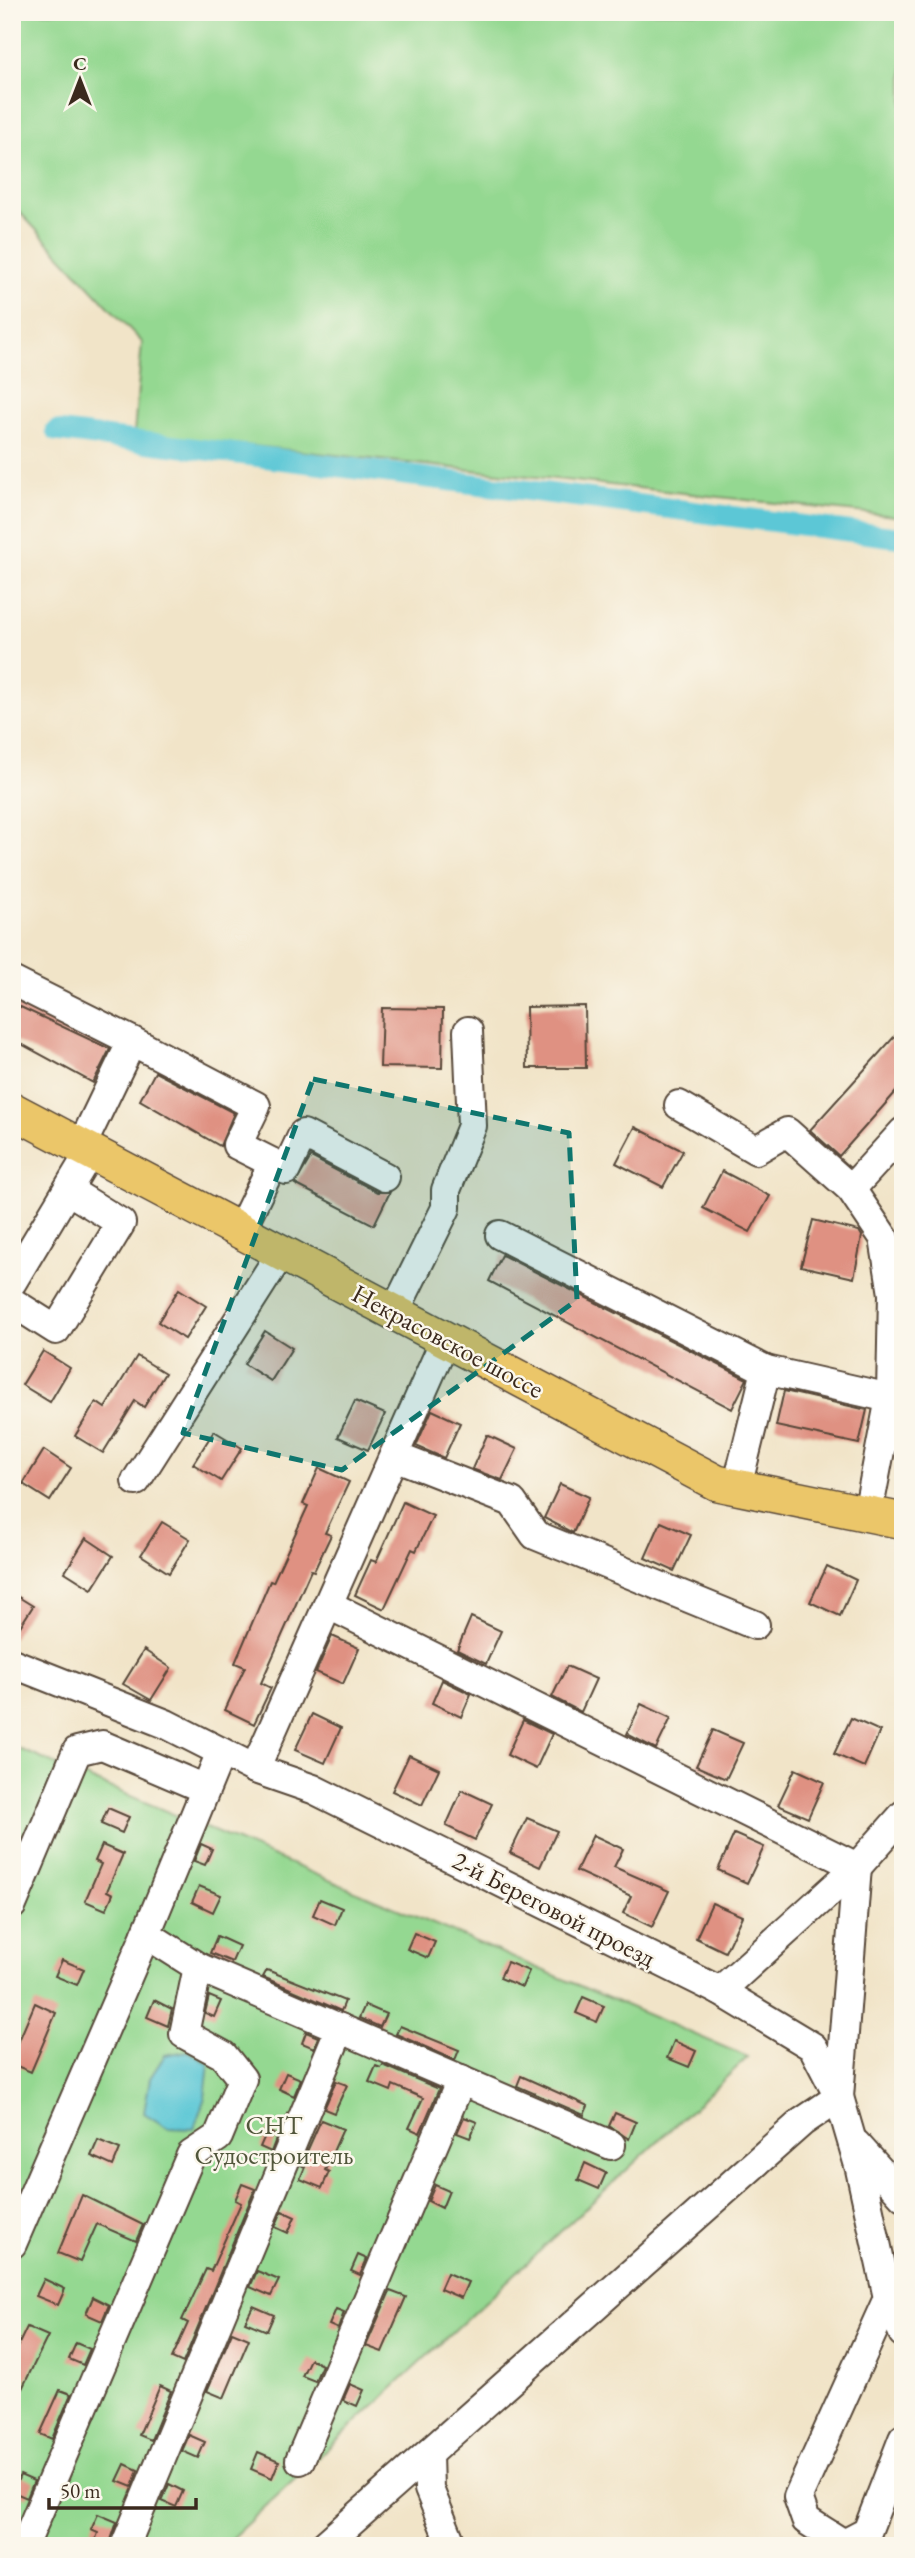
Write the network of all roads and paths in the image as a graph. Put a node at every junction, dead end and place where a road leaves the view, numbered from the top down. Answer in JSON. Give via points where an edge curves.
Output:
{"nodes":[{"id":1,"x":12,"y":981,"type":"edge"},
{"id":2,"x":468,"y":1031,"type":"dead end"},
{"id":3,"x":132,"y":1041,"type":"junction"},
{"id":4,"x":679,"y":1105,"type":"dead end"},
{"id":5,"x":12,"y":1110,"type":"edge"},
{"id":6,"x":903,"y":1132,"type":"edge"},
{"id":7,"x":86,"y":1150,"type":"junction"},
{"id":8,"x":273,"y":1163,"type":"junction"},
{"id":9,"x":385,"y":1177,"type":"dead end"},
{"id":10,"x":851,"y":1189,"type":"junction"},
{"id":11,"x":68,"y":1190,"type":"junction"},
{"id":12,"x":240,"y":1231,"type":"junction"},
{"id":13,"x":500,"y":1235,"type":"dead end"},
{"id":14,"x":281,"y":1253,"type":"junction"},
{"id":15,"x":12,"y":1283,"type":"edge"},
{"id":16,"x":12,"y":1302,"type":"edge"},
{"id":17,"x":394,"y":1313,"type":"junction"},
{"id":18,"x":445,"y":1340,"type":"junction"},
{"id":19,"x":766,"y":1370,"type":"junction"},
{"id":20,"x":896,"y":1399,"type":"edge"},
{"id":21,"x":394,"y":1456,"type":"junction"},
{"id":22,"x":136,"y":1481,"type":"dead end"},
{"id":23,"x":737,"y":1487,"type":"junction"},
{"id":24,"x":868,"y":1513,"type":"junction"},
{"id":25,"x":903,"y":1521,"type":"edge"},
{"id":26,"x":329,"y":1605,"type":"junction"},
{"id":27,"x":755,"y":1625,"type":"dead end"},
{"id":28,"x":12,"y":1663,"type":"edge"},
{"id":29,"x":220,"y":1752,"type":"junction"},
{"id":30,"x":255,"y":1769,"type":"junction"},
{"id":31,"x":205,"y":1789,"type":"junction"},
{"id":32,"x":903,"y":1815,"type":"edge"},
{"id":33,"x":857,"y":1867,"type":"junction"},
{"id":34,"x":12,"y":1905,"type":"edge"},
{"id":35,"x":146,"y":1934,"type":"junction"},
{"id":36,"x":198,"y":1967,"type":"junction"},
{"id":37,"x":719,"y":1991,"type":"junction"},
{"id":38,"x":340,"y":2028,"type":"junction"},
{"id":39,"x":461,"y":2080,"type":"junction"},
{"id":40,"x":839,"y":2097,"type":"junction"},
{"id":41,"x":851,"y":2139,"type":"junction"},
{"id":42,"x":611,"y":2145,"type":"dead end"},
{"id":43,"x":903,"y":2196,"type":"edge"},
{"id":44,"x":12,"y":2245,"type":"edge"},
{"id":45,"x":888,"y":2298,"type":"junction"},
{"id":46,"x":903,"y":2333,"type":"edge"},
{"id":47,"x":428,"y":2455,"type":"junction"},
{"id":48,"x":300,"y":2460,"type":"dead end"},
{"id":49,"x":900,"y":2460,"type":"edge"},
{"id":50,"x":24,"y":2546,"type":"edge"},
{"id":51,"x":125,"y":2546,"type":"edge"},
{"id":52,"x":324,"y":2546,"type":"edge"},
{"id":53,"x":452,"y":2546,"type":"edge"}],
"edges":[{"from":1,"to":3,"type":"street"},
{"from":2,"to":17,"type":"street","via":[[472,1126],[446,1190],[446,1208]]},
{"from":3,"to":7,"type":"street"},
{"from":3,"to":8,"type":"street","via":[[256,1106],[237,1145]]},
{"from":4,"to":10,"type":"street","via":[[756,1150],[787,1132]]},
{"from":5,"to":7,"type":"main road","name":"Некрасовское шоссе"},
{"from":6,"to":10,"type":"street"},
{"from":7,"to":11,"type":"street"},
{"from":7,"to":12,"type":"main road","name":"Некрасовское шоссе"},
{"from":8,"to":9,"type":"street","via":[[286,1170],[303,1134]]},
{"from":8,"to":12,"type":"street"},
{"from":10,"to":20,"type":"street","via":[[884,1238],[893,1294]]},
{"from":11,"to":15,"type":"street"},
{"from":11,"to":16,"type":"street","via":[[121,1223],[56,1330]]},
{"from":12,"to":14,"type":"main road","name":"Некрасовское шоссе"},
{"from":13,"to":19,"type":"street"},
{"from":14,"to":17,"type":"main road","name":"Некрасовское шоссе"},
{"from":14,"to":22,"type":"street"},
{"from":17,"to":18,"type":"main road","name":"Некрасовское шоссе"},
{"from":18,"to":21,"type":"street"},
{"from":18,"to":23,"type":"main road","name":"Некрасовское шоссе","via":[[717,1483]]},
{"from":19,"to":20,"type":"street"},
{"from":19,"to":23,"type":"street"},
{"from":20,"to":24,"type":"street"},
{"from":21,"to":26,"type":"street"},
{"from":21,"to":27,"type":"street","via":[[512,1502],[535,1535]]},
{"from":23,"to":24,"type":"main road","name":"Некрасовское шоссе"},
{"from":24,"to":25,"type":"main road","name":"Некрасовское шоссе"},
{"from":26,"to":30,"type":"street"},
{"from":26,"to":33,"type":"street"},
{"from":28,"to":29,"type":"street","name":"2-й Береговой проезд","via":[[166,1724]]},
{"from":29,"to":30,"type":"street","name":"2-й Береговой проезд"},
{"from":29,"to":31,"type":"street"},
{"from":30,"to":37,"type":"street","name":"2-й Береговой проезд","via":[[313,1788]]},
{"from":31,"to":34,"type":"street","via":[[102,1745],[77,1751]]},
{"from":31,"to":35,"type":"street"},
{"from":32,"to":33,"type":"street"},
{"from":33,"to":37,"type":"street"},
{"from":33,"to":40,"type":"street"},
{"from":35,"to":36,"type":"street"},
{"from":35,"to":44,"type":"street"},
{"from":36,"to":38,"type":"street"},
{"from":36,"to":50,"type":"street","via":[[184,2034],[223,2055],[242,2079],[218,2137],[191,2155]]},
{"from":37,"to":40,"type":"street","name":"2-й Береговой проезд","via":[[814,2047]]},
{"from":38,"to":39,"type":"street"},
{"from":38,"to":51,"type":"street"},
{"from":39,"to":42,"type":"street"},
{"from":39,"to":48,"type":"street"},
{"from":40,"to":41,"type":"street","name":"2-й Береговой проезд"},
{"from":40,"to":47,"type":"street","via":[[803,2122]]},
{"from":41,"to":43,"type":"street"},
{"from":41,"to":45,"type":"street","name":"2-й Береговой проезд"},
{"from":45,"to":46,"type":"street","name":"2-й Береговой проезд"},
{"from":45,"to":49,"type":"street","via":[[798,2497],[806,2520],[844,2544],[867,2532]]},
{"from":47,"to":52,"type":"street"},
{"from":47,"to":53,"type":"street","via":[[429,2489]]}]}
